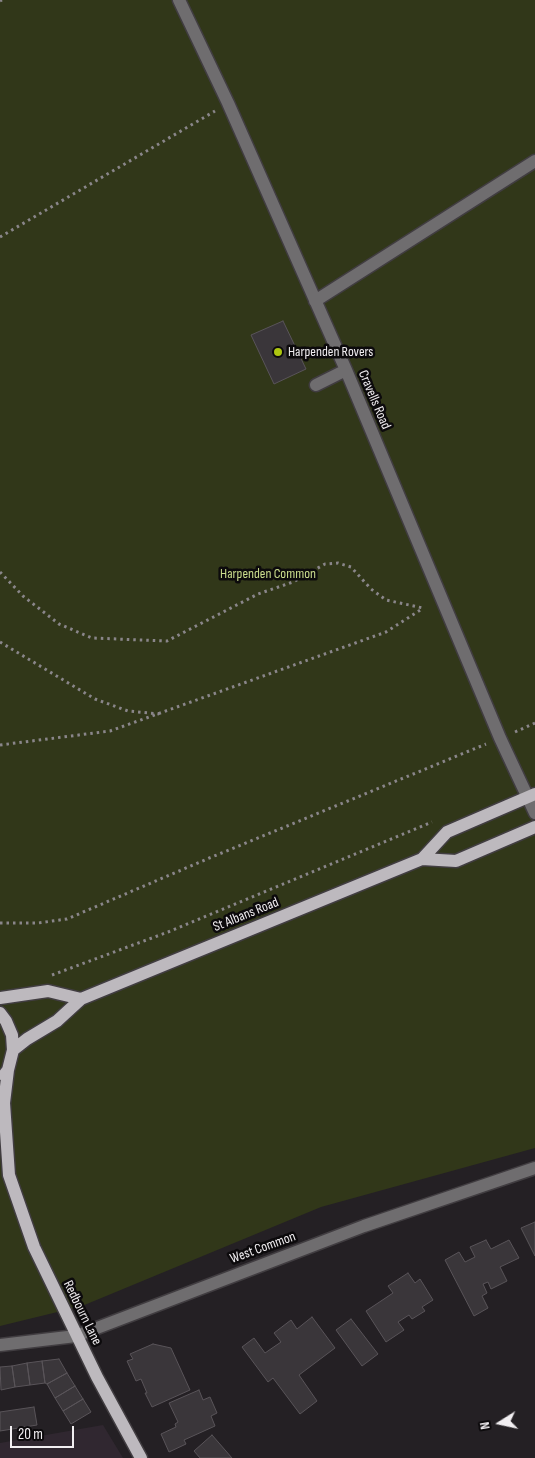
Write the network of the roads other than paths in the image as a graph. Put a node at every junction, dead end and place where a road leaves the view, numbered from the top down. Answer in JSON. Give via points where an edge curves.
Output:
{"nodes":[{"id":1,"x":179,"y":0,"type":"edge"},
{"id":2,"x":535,"y":161,"type":"edge"},
{"id":3,"x":315,"y":301,"type":"junction"},
{"id":4,"x":346,"y":370,"type":"junction"},
{"id":5,"x":316,"y":385,"type":"dead end"},
{"id":6,"x":531,"y":796,"type":"edge"},
{"id":7,"x":535,"y":813,"type":"edge"},
{"id":8,"x":535,"y":827,"type":"edge"},
{"id":9,"x":422,"y":859,"type":"junction"},
{"id":10,"x":0,"y":998,"type":"edge"},
{"id":11,"x":81,"y":999,"type":"junction"},
{"id":12,"x":0,"y":1013,"type":"edge"},
{"id":13,"x":13,"y":1050,"type":"junction"},
{"id":14,"x":8,"y":1070,"type":"junction"},
{"id":15,"x":0,"y":1081,"type":"edge"},
{"id":16,"x":0,"y":1161,"type":"edge"},
{"id":17,"x":535,"y":1168,"type":"edge"},
{"id":18,"x":9,"y":1175,"type":"junction"},
{"id":19,"x":76,"y":1336,"type":"junction"},
{"id":20,"x":0,"y":1345,"type":"edge"},
{"id":21,"x":141,"y":1458,"type":"edge"}],
"edges":[{"from":1,"to":3,"type":"street","name":"Cravells Road"},
{"from":2,"to":3,"type":"street"},
{"from":3,"to":4,"type":"street","name":"Cravells Road"},
{"from":4,"to":5,"type":"street"},
{"from":4,"to":6,"type":"street","name":"Cravells Road","via":[[500,738]]},
{"from":6,"to":7,"type":"street","name":"Cravells Road"},
{"from":6,"to":9,"type":"main road","name":"St Albans Road","via":[[447,832]]},
{"from":8,"to":9,"type":"main road","name":"St Albans Road","via":[[456,861]]},
{"from":9,"to":11,"type":"main road","name":"St Albans Road"},
{"from":10,"to":11,"type":"main road","via":[[48,991]]},
{"from":11,"to":13,"type":"main road","name":"St Albans Road","via":[[58,1021]]},
{"from":12,"to":13,"type":"main road","via":[[12,1035]]},
{"from":13,"to":14,"type":"main road"},
{"from":14,"to":15,"type":"main road"},
{"from":14,"to":18,"type":"main road","name":"Redbourn Lane","via":[[4,1103]]},
{"from":16,"to":18,"type":"main road","name":"Redbourn Lane"},
{"from":17,"to":19,"type":"street","name":"West Common","via":[[364,1226]]},
{"from":18,"to":19,"type":"main road","name":"Redbourn Lane","via":[[34,1247]]},
{"from":19,"to":20,"type":"street","name":"West Common"},
{"from":19,"to":21,"type":"main road","name":"Redbourn Lane"}]}
